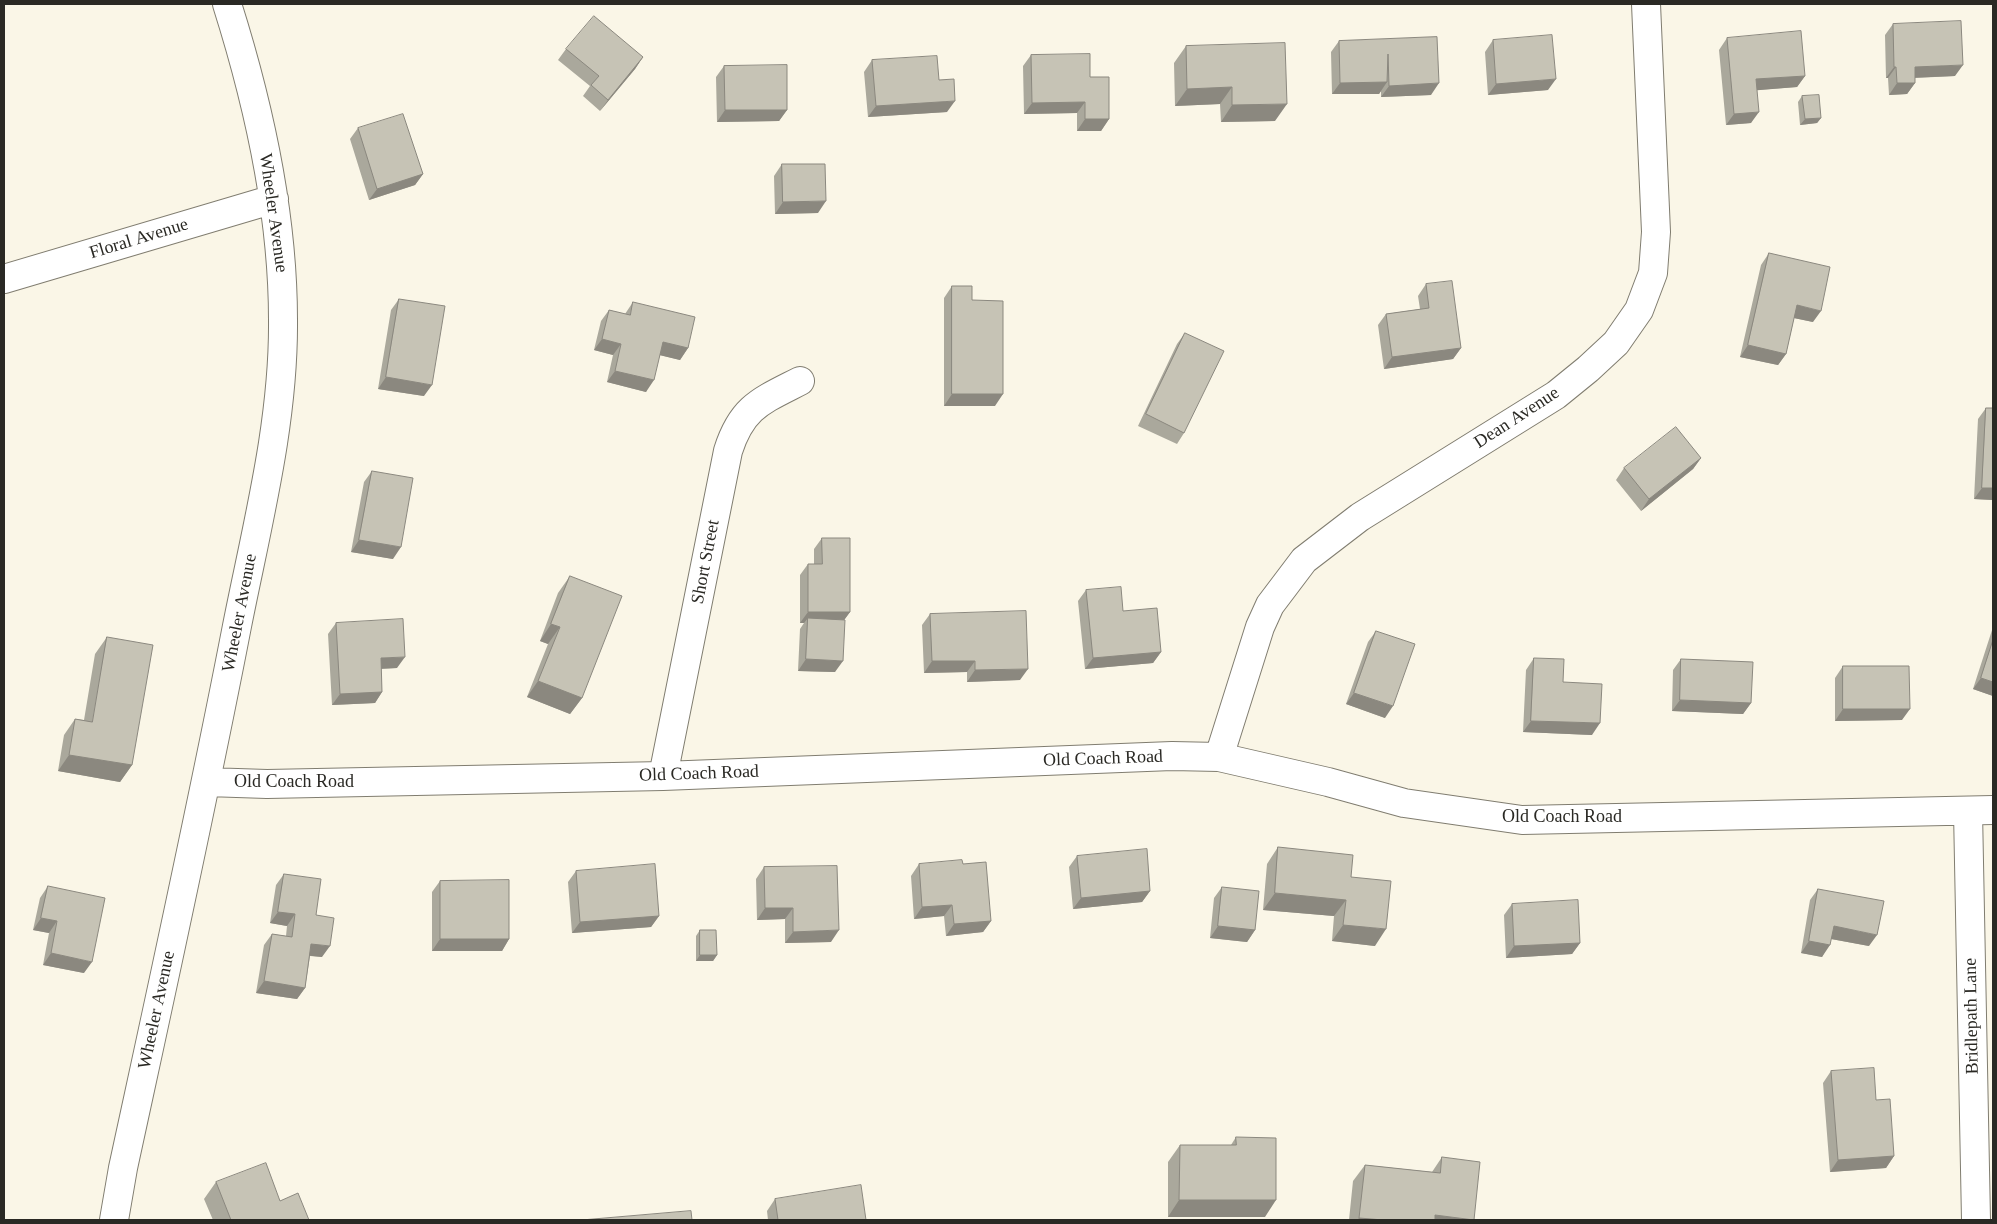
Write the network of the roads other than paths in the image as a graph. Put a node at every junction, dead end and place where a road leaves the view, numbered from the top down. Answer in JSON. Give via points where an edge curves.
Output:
{"nodes":[{"id":1,"x":227,"y":4,"type":"edge"},
{"id":2,"x":1646,"y":4,"type":"edge"},
{"id":3,"x":274,"y":199,"type":"junction"},
{"id":4,"x":4,"y":279,"type":"edge"},
{"id":5,"x":800,"y":381,"type":"dead end"},
{"id":6,"x":1219,"y":757,"type":"junction"},
{"id":7,"x":663,"y":776,"type":"junction"},
{"id":8,"x":207,"y":782,"type":"junction"},
{"id":9,"x":1980,"y":811,"type":"edge"},
{"id":10,"x":114,"y":1220,"type":"edge"},
{"id":11,"x":1976,"y":1220,"type":"edge"}],
"edges":[{"from":1,"to":3,"type":"street","name":"Wheeler Avenue","via":[[258,116]]},
{"from":2,"to":6,"type":"street","name":"Dean Avenue","via":[[1656,232],[1653,273],[1639,310],[1616,343],[1556,395],[1360,518],[1304,560],[1270,605],[1260,627]]},
{"from":3,"to":4,"type":"street","name":"Floral Avenue"},
{"from":3,"to":8,"type":"street","name":"Wheeler Avenue","via":[[284,321],[279,400]]},
{"from":5,"to":7,"type":"street","name":"Short Street","via":[[756,404],[735,429]]},
{"from":6,"to":7,"type":"street","name":"Old Coach Road","via":[[1172,756]]},
{"from":6,"to":9,"type":"street","name":"Old Coach Road","via":[[1404,802],[1522,820]]},
{"from":7,"to":8,"type":"street","name":"Old Coach Road","via":[[267,784]]},
{"from":8,"to":10,"type":"street","name":"Wheeler Avenue"},
{"from":9,"to":11,"type":"street","name":"Bridlepath Lane"}]}
